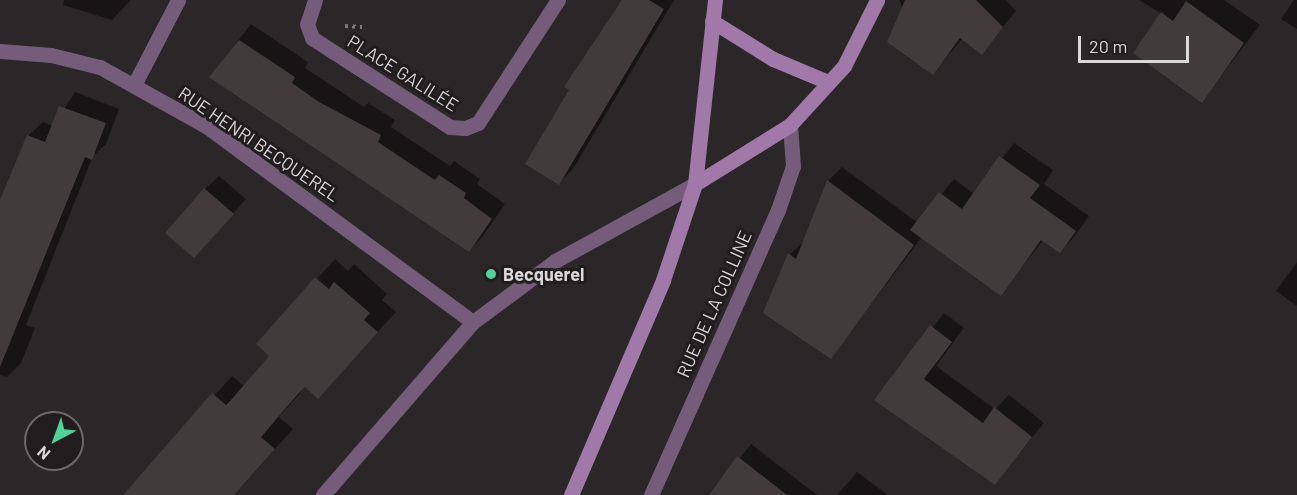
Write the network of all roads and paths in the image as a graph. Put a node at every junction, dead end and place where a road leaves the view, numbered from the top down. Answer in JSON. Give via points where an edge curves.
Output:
{"nodes":[{"id":1,"x":178,"y":0,"type":"edge"},
{"id":2,"x":315,"y":0,"type":"edge"},
{"id":3,"x":558,"y":0,"type":"edge"},
{"id":4,"x":715,"y":0,"type":"edge"},
{"id":5,"x":877,"y":0,"type":"edge"},
{"id":6,"x":712,"y":21,"type":"junction"},
{"id":7,"x":0,"y":51,"type":"edge"},
{"id":8,"x":828,"y":82,"type":"junction"},
{"id":9,"x":134,"y":85,"type":"junction"},
{"id":10,"x":790,"y":125,"type":"junction"},
{"id":11,"x":695,"y":184,"type":"junction"},
{"id":12,"x":473,"y":322,"type":"junction"},
{"id":13,"x":323,"y":495,"type":"edge"},
{"id":14,"x":571,"y":495,"type":"edge"},
{"id":15,"x":651,"y":495,"type":"edge"}],
"edges":[{"from":1,"to":9,"type":"street"},
{"from":2,"to":3,"type":"street","name":"PLACE GALILÉE","via":[[307,24],[312,38],[450,127],[465,128],[478,123]]},
{"from":4,"to":6,"type":"street"},
{"from":5,"to":8,"type":"street","via":[[844,66]]},
{"from":6,"to":8,"type":"street","via":[[773,59]]},
{"from":6,"to":11,"type":"street"},
{"from":7,"to":9,"type":"street","name":"RUE HENRI BECQUEREL","via":[[51,55],[100,67]]},
{"from":8,"to":10,"type":"street"},
{"from":9,"to":12,"type":"street","name":"RUE HENRI BECQUEREL","via":[[214,132]]},
{"from":10,"to":11,"type":"street"},
{"from":10,"to":15,"type":"street","name":"RUE DE LA COLLINE","via":[[793,166],[778,210]]},
{"from":11,"to":12,"type":"street","via":[[555,261]]},
{"from":11,"to":14,"type":"street","via":[[663,280]]},
{"from":12,"to":13,"type":"street"}]}
